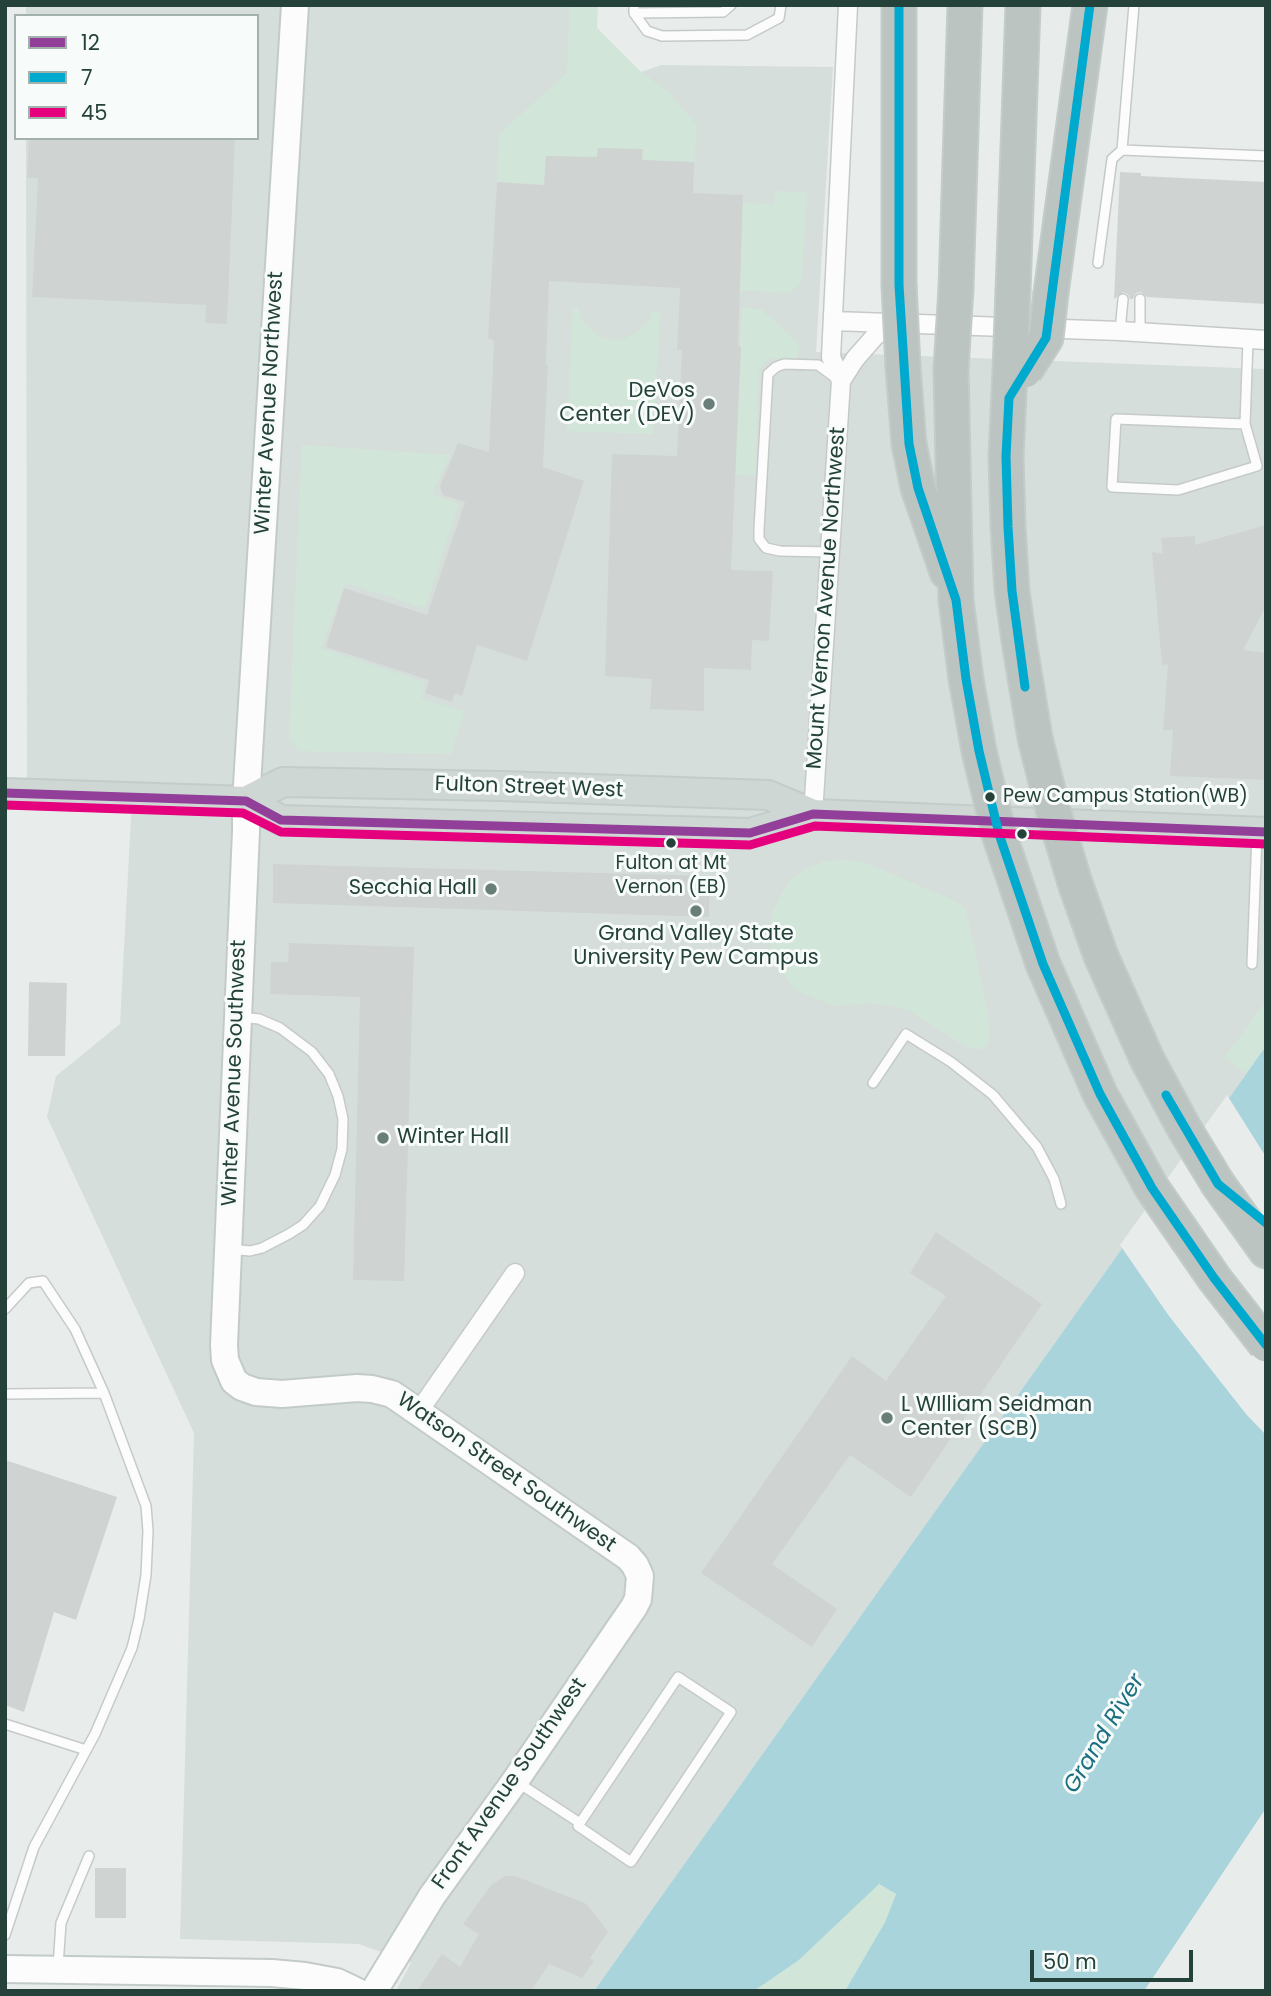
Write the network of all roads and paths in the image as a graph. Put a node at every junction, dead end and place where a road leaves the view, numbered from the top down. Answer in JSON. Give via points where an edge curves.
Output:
{"nodes":[{"id":1,"x":295,"y":5,"type":"edge"},
{"id":2,"x":731,"y":5,"type":"edge"},
{"id":3,"x":781,"y":5,"type":"edge"},
{"id":4,"x":848,"y":5,"type":"edge"},
{"id":5,"x":899,"y":5,"type":"edge"},
{"id":6,"x":965,"y":5,"type":"edge"},
{"id":7,"x":1023,"y":5,"type":"edge"},
{"id":8,"x":1090,"y":5,"type":"edge"},
{"id":9,"x":1134,"y":5,"type":"edge"},
{"id":10,"x":634,"y":9,"type":"edge"},
{"id":11,"x":1122,"y":150,"type":"junction"},
{"id":12,"x":1266,"y":156,"type":"edge"},
{"id":13,"x":1098,"y":263,"type":"dead end"},
{"id":14,"x":1123,"y":299,"type":"dead end"},
{"id":15,"x":1140,"y":299,"type":"dead end"},
{"id":16,"x":834,"y":321,"type":"junction"},
{"id":17,"x":902,"y":323,"type":"junction"},
{"id":18,"x":1120,"y":331,"type":"junction"},
{"id":19,"x":1140,"y":333,"type":"junction"},
{"id":20,"x":1257,"y":340,"type":"edge"},
{"id":21,"x":1015,"y":380,"type":"junction"},
{"id":22,"x":841,"y":381,"type":"junction"},
{"id":23,"x":1245,"y":424,"type":"junction"},
{"id":24,"x":830,"y":552,"type":"junction"},
{"id":25,"x":956,"y":600,"type":"junction"},
{"id":26,"x":5,"y":793,"type":"edge"},
{"id":27,"x":246,"y":801,"type":"junction"},
{"id":28,"x":813,"y":814,"type":"junction"},
{"id":29,"x":1261,"y":832,"type":"edge"},
{"id":30,"x":1252,"y":964,"type":"dead end"},
{"id":31,"x":237,"y":1017,"type":"junction"},
{"id":32,"x":873,"y":1083,"type":"dead end"},
{"id":33,"x":1218,"y":1184,"type":"junction"},
{"id":34,"x":1061,"y":1204,"type":"dead end"},
{"id":35,"x":1266,"y":1223,"type":"edge"},
{"id":36,"x":228,"y":1248,"type":"junction"},
{"id":37,"x":1266,"y":1251,"type":"edge"},
{"id":38,"x":514,"y":1273,"type":"dead end"},
{"id":39,"x":5,"y":1309,"type":"edge"},
{"id":40,"x":224,"y":1345,"type":"joint"},
{"id":41,"x":1266,"y":1345,"type":"edge"},
{"id":42,"x":104,"y":1393,"type":"junction"},
{"id":43,"x":5,"y":1394,"type":"edge"},
{"id":44,"x":419,"y":1411,"type":"junction"},
{"id":45,"x":640,"y":1577,"type":"joint"},
{"id":46,"x":5,"y":1724,"type":"edge"},
{"id":47,"x":86,"y":1751,"type":"junction"},
{"id":48,"x":515,"y":1781,"type":"junction"},
{"id":49,"x":580,"y":1823,"type":"junction"},
{"id":50,"x":89,"y":1856,"type":"dead end"},
{"id":51,"x":5,"y":1935,"type":"edge"},
{"id":52,"x":5,"y":1969,"type":"edge"},
{"id":53,"x":58,"y":1971,"type":"junction"},
{"id":54,"x":356,"y":1991,"type":"edge"},
{"id":55,"x":374,"y":1991,"type":"edge"}],
"edges":[{"from":1,"to":27,"type":"street","name":"Winter Avenue Northwest"},
{"from":2,"to":10,"type":"lane","via":[[723,12]]},
{"from":3,"to":10,"type":"lane","via":[[779,18],[747,35],[662,36],[647,31]]},
{"from":4,"to":16,"type":"street","name":"Mount Vernon Avenue Northwest"},
{"from":5,"to":25,"type":"highway","bridge":true,"via":[[899,285],[909,444],[918,488]]},
{"from":6,"to":25,"type":"highway","bridge":true,"via":[[951,369]]},
{"from":7,"to":21,"type":"highway","bridge":true,"via":[[1013,291]]},
{"from":8,"to":21,"type":"highway","bridge":true,"via":[[1046,338]]},
{"from":9,"to":11,"type":"lane"},
{"from":11,"to":12,"type":"lane"},
{"from":11,"to":13,"type":"lane","via":[[1112,159]]},
{"from":14,"to":18,"type":"lane"},
{"from":15,"to":19,"type":"lane"},
{"from":16,"to":17,"type":"street"},
{"from":16,"to":22,"type":"street","name":"Mount Vernon Avenue Northwest","via":[[831,358]]},
{"from":17,"to":18,"type":"street"},
{"from":17,"to":22,"type":"street","via":[[876,335]]},
{"from":18,"to":19,"type":"street"},
{"from":19,"to":20,"type":"street"},
{"from":20,"to":23,"type":"lane"},
{"from":21,"to":33,"type":"highway","bridge":true,"via":[[1006,468],[1012,591],[1035,738],[1053,810],[1101,956],[1147,1059]]},
{"from":22,"to":24,"type":"street","name":"Mount Vernon Avenue Northwest"},
{"from":22,"to":24,"type":"lane","via":[[818,365],[784,364],[768,374],[767,384],[759,540],[766,548],[780,551]]},
{"from":23,"to":23,"type":"lane","via":[[1116,419],[1112,487],[1178,490],[1257,466]]},
{"from":24,"to":28,"type":"street","name":"Mount Vernon Avenue Northwest"},
{"from":25,"to":41,"type":"highway","bridge":true,"via":[[979,751],[999,834],[1043,964],[1100,1094],[1152,1188]]},
{"from":26,"to":27,"type":"main road","name":"Fulton Street West"},
{"from":27,"to":28,"type":"main road","name":"Fulton Street West","via":[[281,820],[750,833]]},
{"from":27,"to":28,"type":"main road","name":"Fulton Street West","via":[[283,782],[501,786],[768,795]]},
{"from":27,"to":31,"type":"street","name":"Winter Avenue Southwest"},
{"from":28,"to":29,"type":"main road","name":"Fulton Street West"},
{"from":29,"to":30,"type":"lane"},
{"from":31,"to":36,"type":"street","name":"Winter Avenue Southwest"},
{"from":31,"to":36,"type":"lane","via":[[259,1019],[280,1028],[312,1052],[338,1096],[342,1149],[320,1206],[303,1224],[262,1248]]},
{"from":32,"to":34,"type":"lane","via":[[906,1034],[951,1062],[993,1096],[1037,1147]]},
{"from":33,"to":35,"type":"highway"},
{"from":33,"to":37,"type":"highway"},
{"from":36,"to":40,"type":"street","name":"Winter Avenue Southwest"},
{"from":38,"to":44,"type":"street"},
{"from":39,"to":42,"type":"lane","via":[[29,1283],[43,1282],[75,1329]]},
{"from":40,"to":44,"type":"street","name":"Watson Street Southwest","via":[[229,1373],[249,1389],[282,1394],[372,1389],[392,1394]]},
{"from":42,"to":43,"type":"lane"},
{"from":42,"to":47,"type":"lane","via":[[146,1506],[146,1575],[132,1648]]},
{"from":44,"to":45,"type":"street","name":"Watson Street Southwest","via":[[626,1556]]},
{"from":45,"to":48,"type":"street","name":"Front Avenue Southwest","via":[[638,1599]]},
{"from":46,"to":47,"type":"lane"},
{"from":47,"to":51,"type":"lane","via":[[34,1847]]},
{"from":48,"to":49,"type":"lane"},
{"from":48,"to":55,"type":"street","name":"Front Avenue Southwest","via":[[432,1896]]},
{"from":49,"to":49,"type":"lane","via":[[578,1826],[631,1862],[732,1712],[678,1676]]},
{"from":50,"to":53,"type":"lane","via":[[61,1923]]},
{"from":52,"to":53,"type":"street"},
{"from":53,"to":54,"type":"street","via":[[265,1973],[337,1982]]}]}
